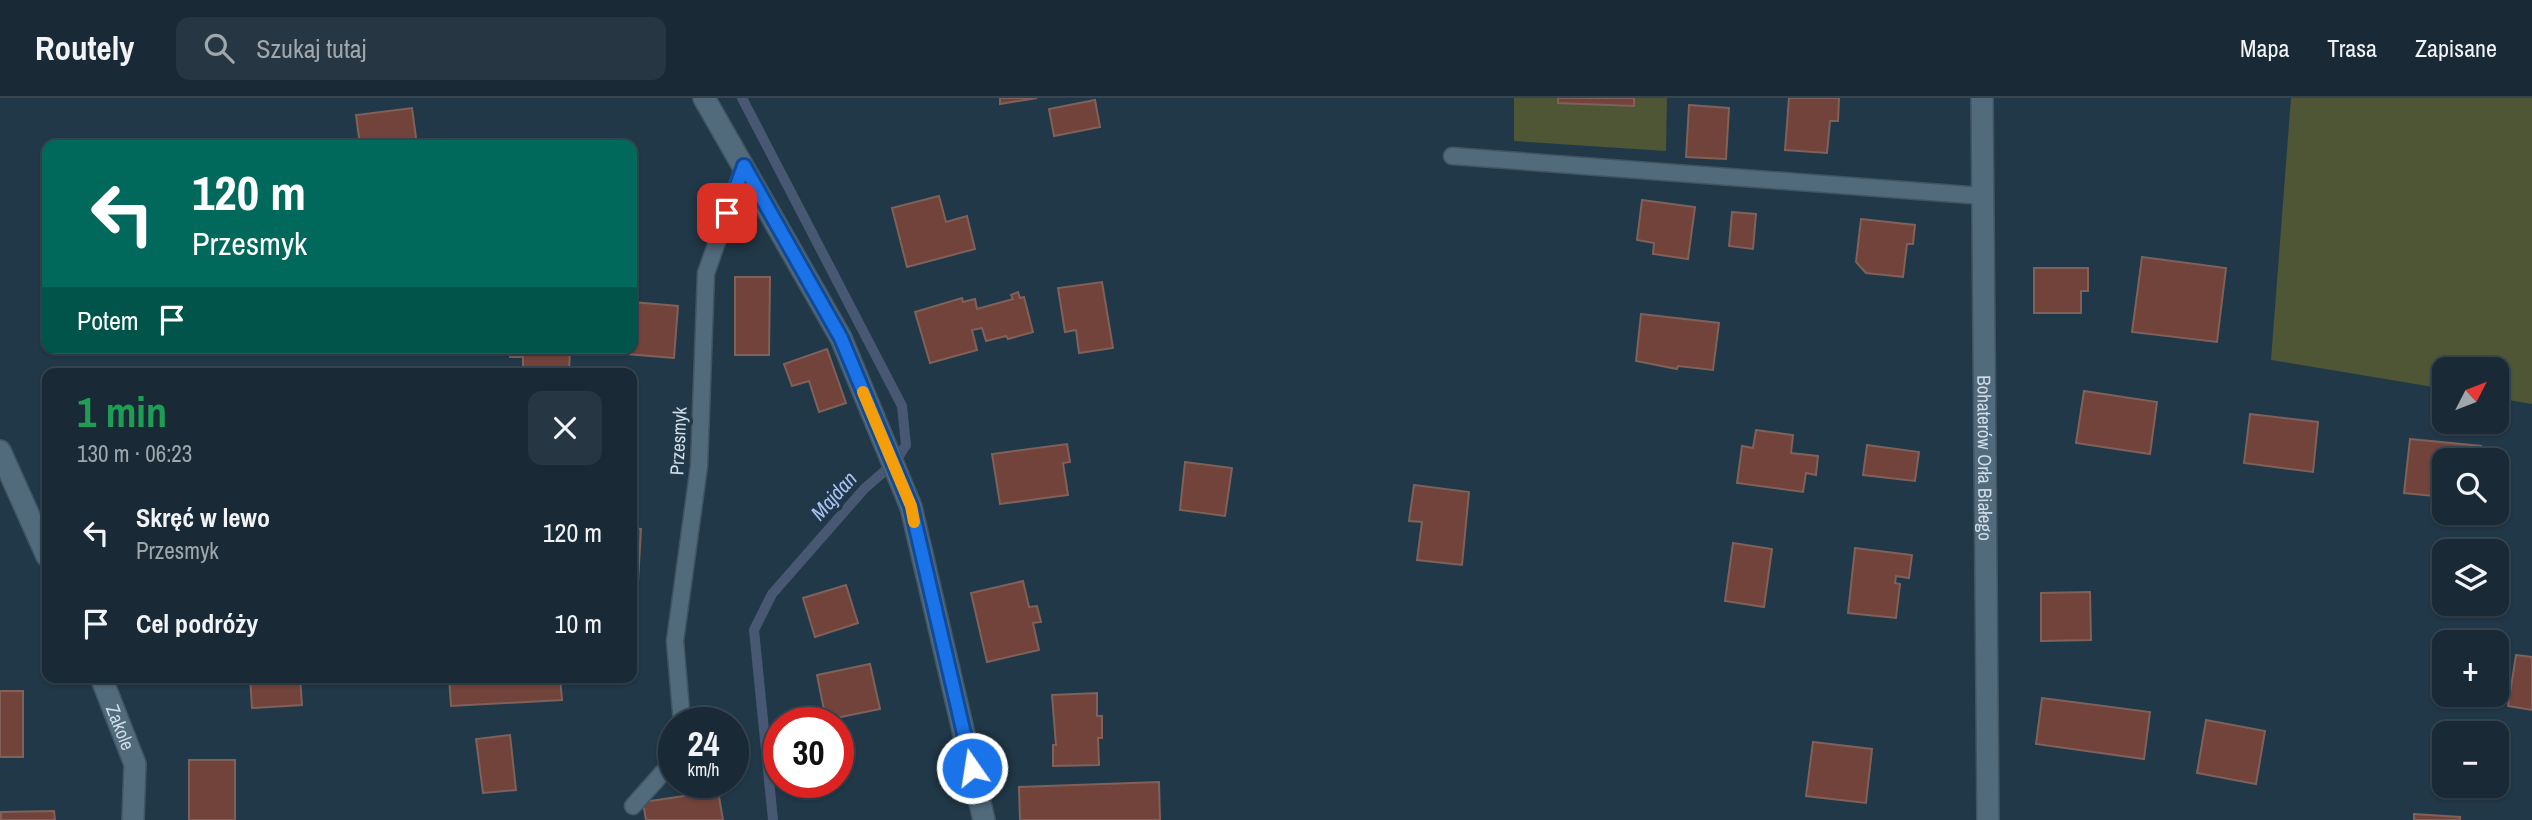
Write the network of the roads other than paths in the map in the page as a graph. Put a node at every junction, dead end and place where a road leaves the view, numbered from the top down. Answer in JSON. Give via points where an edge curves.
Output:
{"nodes":[{"id":1,"x":704,"y":98,"type":"edge"},
{"id":2,"x":1982,"y":98,"type":"edge"},
{"id":3,"x":1452,"y":156,"type":"dead end"},
{"id":4,"x":744,"y":166,"type":"junction"},
{"id":5,"x":1983,"y":196,"type":"junction"},
{"id":6,"x":0,"y":451,"type":"edge"},
{"id":7,"x":42,"y":545,"type":"edge"},
{"id":8,"x":103,"y":683,"type":"edge"},
{"id":9,"x":681,"y":707,"type":"edge"},
{"id":10,"x":658,"y":778,"type":"edge"},
{"id":11,"x":633,"y":806,"type":"dead end"},
{"id":12,"x":133,"y":820,"type":"edge"},
{"id":13,"x":984,"y":820,"type":"edge"},
{"id":14,"x":1988,"y":820,"type":"edge"}],
"edges":[{"from":1,"to":4,"type":"street"},
{"from":2,"to":5,"type":"street","name":"Bohaterów Orła Białego"},
{"from":3,"to":5,"type":"lane"},
{"from":4,"to":9,"type":"lane","name":"Przesmyk","via":[[706,274],[699,466],[675,641]]},
{"from":4,"to":13,"type":"street","via":[[841,338],[911,506]]},
{"from":5,"to":14,"type":"street","name":"Bohaterów Orła Białego"},
{"from":6,"to":7,"type":"street"},
{"from":8,"to":12,"type":"street","name":"Zakole","via":[[135,764]]},
{"from":10,"to":11,"type":"lane"}]}
